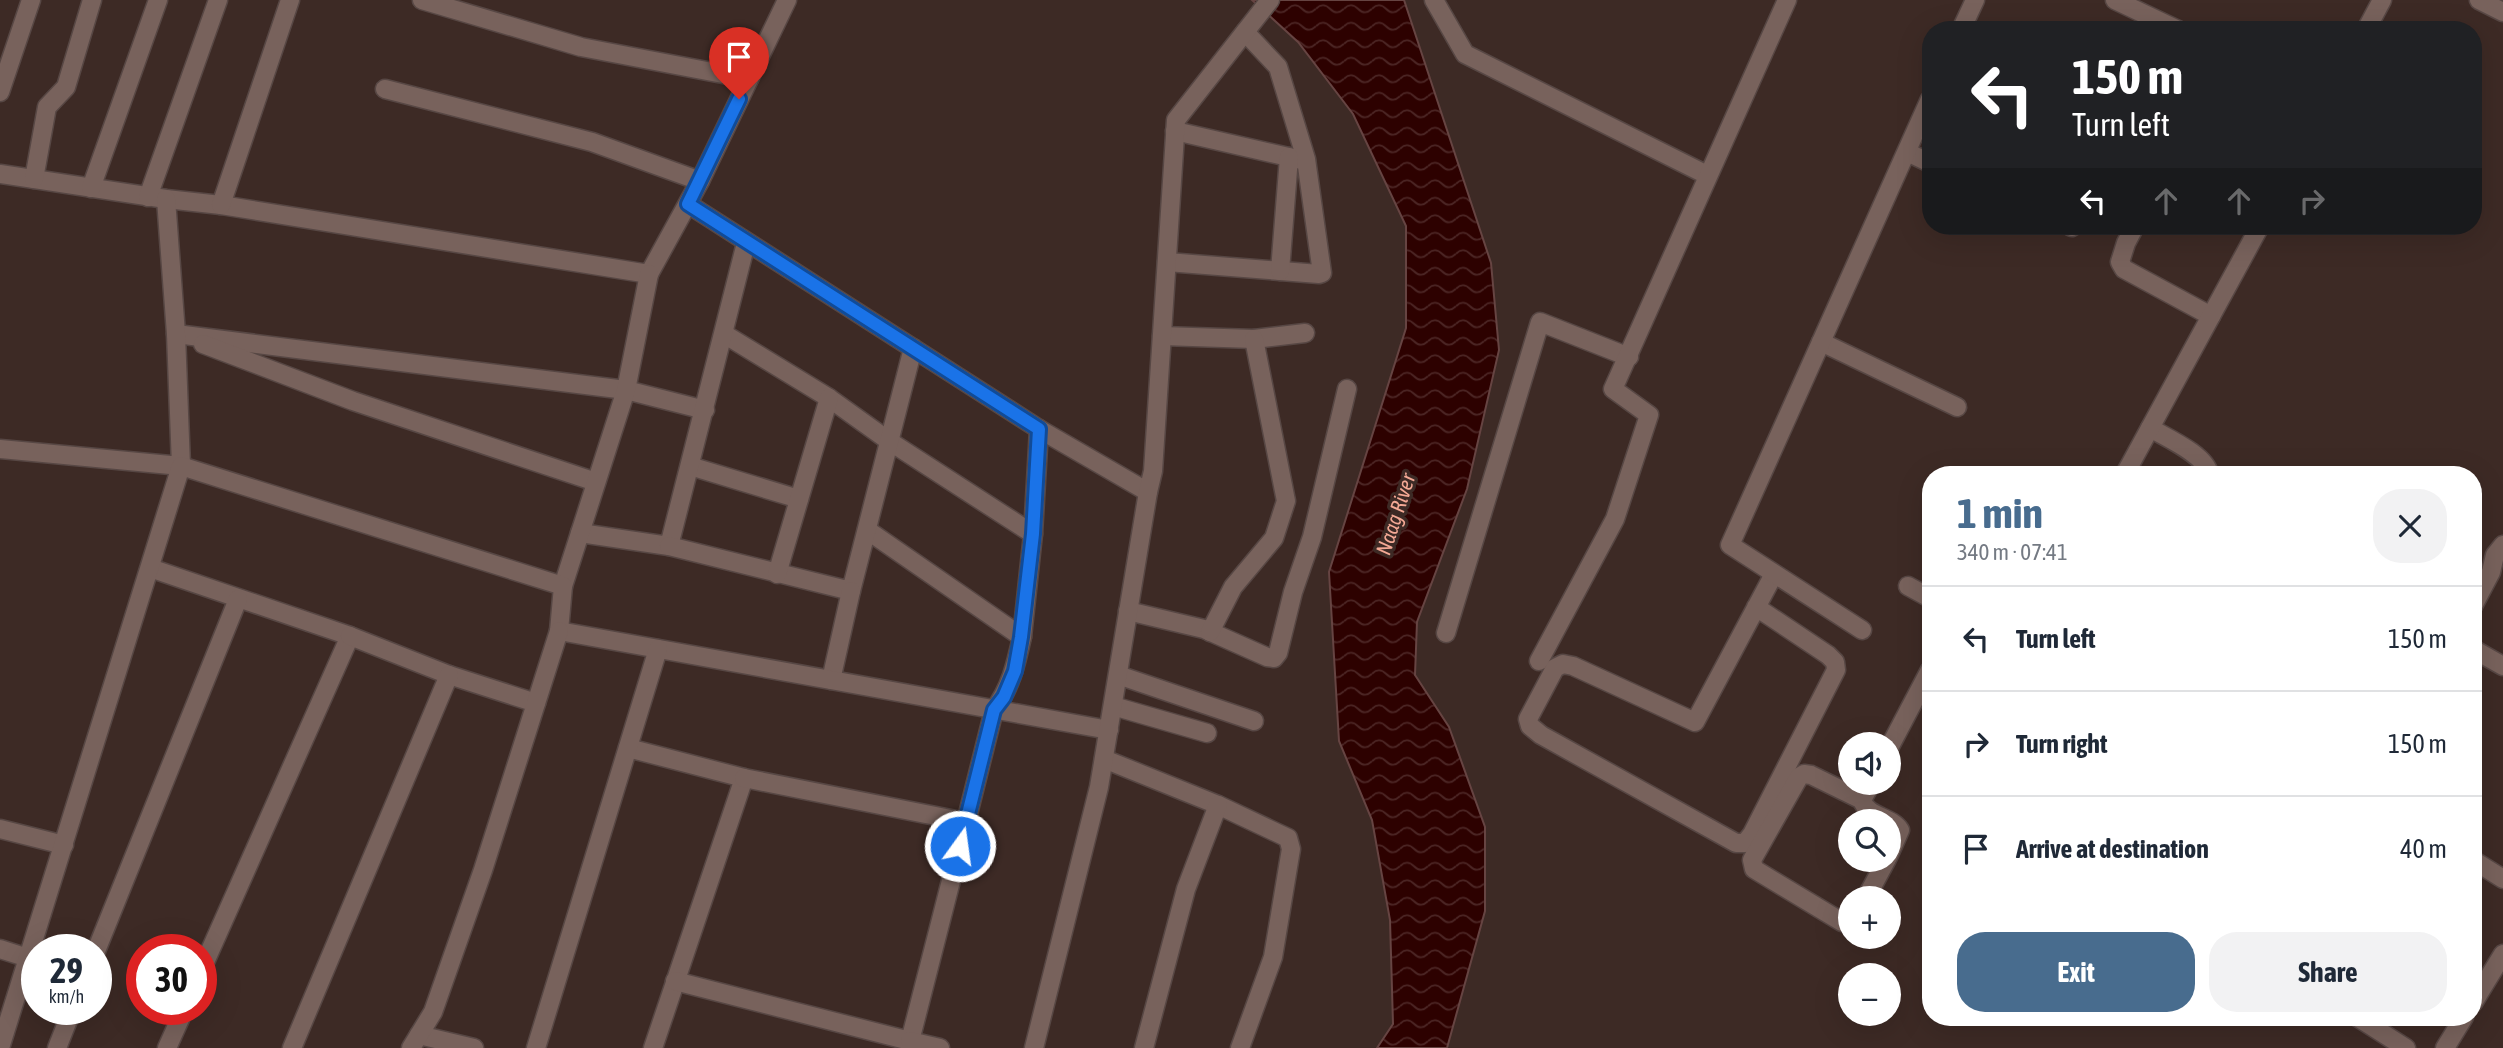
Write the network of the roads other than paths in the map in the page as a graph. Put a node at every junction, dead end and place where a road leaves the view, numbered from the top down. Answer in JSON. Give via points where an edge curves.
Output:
{"nodes":[{"id":1,"x":31,"y":0,"type":"edge"},
{"id":2,"x":92,"y":0,"type":"edge"},
{"id":3,"x":158,"y":0,"type":"edge"},
{"id":4,"x":218,"y":0,"type":"edge"},
{"id":5,"x":290,"y":0,"type":"edge"},
{"id":6,"x":422,"y":0,"type":"edge"},
{"id":7,"x":1270,"y":0,"type":"edge"},
{"id":8,"x":1434,"y":0,"type":"edge"},
{"id":9,"x":1787,"y":0,"type":"edge"},
{"id":10,"x":1975,"y":0,"type":"edge"},
{"id":11,"x":2115,"y":0,"type":"edge"},
{"id":12,"x":2382,"y":0,"type":"edge"},
{"id":13,"x":2479,"y":0,"type":"edge"},
{"id":14,"x":782,"y":1,"type":"edge"},
{"id":15,"x":2503,"y":12,"type":"edge"},
{"id":16,"x":1965,"y":21,"type":"edge"},
{"id":17,"x":2159,"y":21,"type":"edge"},
{"id":18,"x":2371,"y":21,"type":"edge"},
{"id":19,"x":1248,"y":28,"type":"junction"},
{"id":20,"x":749,"y":79,"type":"junction"},
{"id":21,"x":385,"y":89,"type":"dead end"},
{"id":22,"x":0,"y":92,"type":"edge"},
{"id":23,"x":1922,"y":117,"type":"edge"},
{"id":24,"x":1175,"y":131,"type":"junction"},
{"id":25,"x":1907,"y":152,"type":"junction"},
{"id":26,"x":1298,"y":159,"type":"junction"},
{"id":27,"x":1922,"y":159,"type":"edge"},
{"id":28,"x":0,"y":174,"type":"edge"},
{"id":29,"x":1707,"y":175,"type":"junction"},
{"id":30,"x":34,"y":179,"type":"junction"},
{"id":31,"x":700,"y":181,"type":"junction"},
{"id":32,"x":91,"y":188,"type":"junction"},
{"id":33,"x":148,"y":197,"type":"junction"},
{"id":34,"x":166,"y":200,"type":"junction"},
{"id":35,"x":688,"y":204,"type":"junction"},
{"id":36,"x":221,"y":205,"type":"junction"},
{"id":37,"x":2130,"y":235,"type":"edge"},
{"id":38,"x":2255,"y":235,"type":"edge"},
{"id":39,"x":746,"y":243,"type":"junction"},
{"id":40,"x":1167,"y":262,"type":"junction"},
{"id":41,"x":1280,"y":271,"type":"junction"},
{"id":42,"x":649,"y":274,"type":"junction"},
{"id":43,"x":2211,"y":316,"type":"junction"},
{"id":44,"x":1305,"y":333,"type":"dead end"},
{"id":45,"x":176,"y":334,"type":"junction"},
{"id":46,"x":724,"y":334,"type":"junction"},
{"id":47,"x":1162,"y":336,"type":"junction"},
{"id":48,"x":1254,"y":339,"type":"junction"},
{"id":49,"x":1821,"y":342,"type":"junction"},
{"id":50,"x":913,"y":348,"type":"junction"},
{"id":51,"x":1629,"y":357,"type":"junction"},
{"id":52,"x":1347,"y":389,"type":"dead end"},
{"id":53,"x":626,"y":390,"type":"junction"},
{"id":54,"x":829,"y":398,"type":"junction"},
{"id":55,"x":1957,"y":407,"type":"dead end"},
{"id":56,"x":705,"y":410,"type":"junction"},
{"id":57,"x":2150,"y":428,"type":"junction"},
{"id":58,"x":1039,"y":429,"type":"junction"},
{"id":59,"x":888,"y":441,"type":"junction"},
{"id":60,"x":0,"y":449,"type":"edge"},
{"id":61,"x":181,"y":466,"type":"junction"},
{"id":62,"x":690,"y":466,"type":"junction"},
{"id":63,"x":2129,"y":466,"type":"edge"},
{"id":64,"x":2207,"y":466,"type":"edge"},
{"id":65,"x":596,"y":482,"type":"junction"},
{"id":66,"x":1148,"y":492,"type":"junction"},
{"id":67,"x":799,"y":499,"type":"junction"},
{"id":68,"x":867,"y":530,"type":"junction"},
{"id":69,"x":580,"y":533,"type":"junction"},
{"id":70,"x":1033,"y":534,"type":"junction"},
{"id":71,"x":2503,"y":545,"type":"edge"},
{"id":72,"x":669,"y":546,"type":"junction"},
{"id":73,"x":150,"y":568,"type":"junction"},
{"id":74,"x":777,"y":574,"type":"junction"},
{"id":75,"x":1774,"y":574,"type":"junction"},
{"id":76,"x":563,"y":586,"type":"junction"},
{"id":77,"x":1908,"y":586,"type":"dead end"},
{"id":78,"x":2482,"y":589,"type":"edge"},
{"id":79,"x":851,"y":591,"type":"junction"},
{"id":80,"x":1922,"y":594,"type":"edge"},
{"id":81,"x":238,"y":599,"type":"junction"},
{"id":82,"x":1756,"y":607,"type":"junction"},
{"id":83,"x":1128,"y":611,"type":"junction"},
{"id":84,"x":1862,"y":630,"type":"dead end"},
{"id":85,"x":559,"y":631,"type":"junction"},
{"id":86,"x":1210,"y":632,"type":"junction"},
{"id":87,"x":1446,"y":633,"type":"dead end"},
{"id":88,"x":350,"y":636,"type":"junction"},
{"id":89,"x":1021,"y":637,"type":"junction"},
{"id":90,"x":658,"y":649,"type":"junction"},
{"id":91,"x":2482,"y":654,"type":"edge"},
{"id":92,"x":1539,"y":661,"type":"dead end"},
{"id":93,"x":2503,"y":666,"type":"edge"},
{"id":94,"x":449,"y":674,"type":"junction"},
{"id":95,"x":1118,"y":675,"type":"junction"},
{"id":96,"x":831,"y":680,"type":"junction"},
{"id":97,"x":1922,"y":685,"type":"edge"},
{"id":98,"x":536,"y":703,"type":"junction"},
{"id":99,"x":1113,"y":706,"type":"junction"},
{"id":100,"x":994,"y":710,"type":"junction"},
{"id":101,"x":1254,"y":721,"type":"dead end"},
{"id":102,"x":1109,"y":730,"type":"junction"},
{"id":103,"x":1897,"y":732,"type":"edge"},
{"id":104,"x":1207,"y":733,"type":"dead end"},
{"id":105,"x":628,"y":748,"type":"junction"},
{"id":106,"x":1104,"y":759,"type":"junction"},
{"id":107,"x":744,"y":778,"type":"junction"},
{"id":108,"x":1864,"y":795,"type":"edge"},
{"id":109,"x":1862,"y":800,"type":"junction"},
{"id":110,"x":1218,"y":805,"type":"junction"},
{"id":111,"x":1867,"y":809,"type":"edge"},
{"id":112,"x":966,"y":822,"type":"junction"},
{"id":113,"x":0,"y":829,"type":"edge"},
{"id":114,"x":64,"y":845,"type":"junction"},
{"id":115,"x":2482,"y":866,"type":"edge"},
{"id":116,"x":2503,"y":879,"type":"edge"},
{"id":117,"x":1838,"y":920,"type":"edge"},
{"id":118,"x":36,"y":934,"type":"edge"},
{"id":119,"x":103,"y":934,"type":"edge"},
{"id":120,"x":217,"y":935,"type":"edge"},
{"id":121,"x":0,"y":949,"type":"edge"},
{"id":122,"x":2503,"y":954,"type":"edge"},
{"id":123,"x":21,"y":956,"type":"edge"},
{"id":124,"x":21,"y":980,"type":"edge"},
{"id":125,"x":676,"y":981,"type":"junction"},
{"id":126,"x":2482,"y":988,"type":"edge"},
{"id":127,"x":66,"y":1025,"type":"edge"},
{"id":128,"x":177,"y":1025,"type":"edge"},
{"id":129,"x":2371,"y":1026,"type":"edge"},
{"id":130,"x":2458,"y":1026,"type":"edge"},
{"id":131,"x":910,"y":1041,"type":"junction"},
{"id":132,"x":415,"y":1042,"type":"edge"},
{"id":133,"x":0,"y":1048,"type":"edge"},
{"id":134,"x":57,"y":1048,"type":"edge"},
{"id":135,"x":167,"y":1048,"type":"edge"},
{"id":136,"x":292,"y":1048,"type":"edge"},
{"id":137,"x":474,"y":1048,"type":"edge"},
{"id":138,"x":536,"y":1048,"type":"edge"},
{"id":139,"x":653,"y":1048,"type":"edge"},
{"id":140,"x":940,"y":1048,"type":"edge"},
{"id":141,"x":1034,"y":1048,"type":"edge"},
{"id":142,"x":1144,"y":1048,"type":"edge"},
{"id":143,"x":1240,"y":1048,"type":"edge"},
{"id":144,"x":2406,"y":1048,"type":"edge"},
{"id":145,"x":2445,"y":1048,"type":"edge"}],
"edges":[{"from":1,"to":22,"type":"street"},
{"from":2,"to":30,"type":"street","via":[[66,87],[47,107]]},
{"from":3,"to":32,"type":"street"},
{"from":4,"to":33,"type":"street"},
{"from":5,"to":36,"type":"street"},
{"from":6,"to":20,"type":"street","via":[[581,47]]},
{"from":7,"to":19,"type":"street"},
{"from":8,"to":29,"type":"street","via":[[1465,54]]},
{"from":9,"to":29,"type":"street"},
{"from":10,"to":16,"type":"street"},
{"from":11,"to":17,"type":"street"},
{"from":12,"to":18,"type":"street"},
{"from":13,"to":15,"type":"street"},
{"from":14,"to":20,"type":"street"},
{"from":19,"to":24,"type":"street","via":[[1176,120]]},
{"from":19,"to":26,"type":"street","via":[[1278,67]]},
{"from":20,"to":31,"type":"street"},
{"from":21,"to":31,"type":"street","via":[[592,142]]},
{"from":23,"to":25,"type":"street"},
{"from":24,"to":26,"type":"street"},
{"from":24,"to":40,"type":"street"},
{"from":25,"to":27,"type":"street"},
{"from":25,"to":49,"type":"street"},
{"from":26,"to":41,"type":"street"},
{"from":26,"to":41,"type":"street","via":[[1322,272]]},
{"from":28,"to":30,"type":"street"},
{"from":29,"to":51,"type":"street"},
{"from":30,"to":32,"type":"street"},
{"from":31,"to":35,"type":"street"},
{"from":32,"to":33,"type":"street"},
{"from":33,"to":34,"type":"street"},
{"from":34,"to":36,"type":"street"},
{"from":34,"to":45,"type":"street"},
{"from":35,"to":39,"type":"street"},
{"from":35,"to":42,"type":"street"},
{"from":36,"to":42,"type":"street"},
{"from":37,"to":43,"type":"street","via":[[2120,262],[2124,269]]},
{"from":38,"to":43,"type":"street"},
{"from":39,"to":46,"type":"street"},
{"from":39,"to":50,"type":"street"},
{"from":40,"to":41,"type":"street"},
{"from":40,"to":47,"type":"street"},
{"from":42,"to":53,"type":"street"},
{"from":43,"to":57,"type":"street"},
{"from":44,"to":48,"type":"street"},
{"from":45,"to":53,"type":"street"},
{"from":45,"to":61,"type":"street"},
{"from":45,"to":65,"type":"street","via":[[353,401]]},
{"from":46,"to":54,"type":"street"},
{"from":46,"to":56,"type":"street"},
{"from":47,"to":48,"type":"street"},
{"from":47,"to":66,"type":"street"},
{"from":48,"to":86,"type":"street","via":[[1286,501],[1274,538],[1233,587]]},
{"from":49,"to":55,"type":"street"},
{"from":49,"to":75,"type":"street","via":[[1730,545]]},
{"from":50,"to":58,"type":"street"},
{"from":50,"to":59,"type":"street"},
{"from":51,"to":87,"type":"street","via":[[1540,322]]},
{"from":51,"to":92,"type":"street","via":[[1613,389],[1649,415],[1615,519]]},
{"from":52,"to":86,"type":"street","via":[[1312,537],[1278,653],[1267,657]]},
{"from":53,"to":56,"type":"street"},
{"from":53,"to":65,"type":"street"},
{"from":54,"to":59,"type":"street"},
{"from":54,"to":67,"type":"street"},
{"from":56,"to":62,"type":"street"},
{"from":57,"to":63,"type":"street"},
{"from":57,"to":64,"type":"street"},
{"from":58,"to":66,"type":"street"},
{"from":58,"to":70,"type":"street"},
{"from":59,"to":68,"type":"street"},
{"from":59,"to":70,"type":"street"},
{"from":60,"to":61,"type":"street"},
{"from":61,"to":73,"type":"street"},
{"from":61,"to":76,"type":"street"},
{"from":62,"to":67,"type":"street"},
{"from":62,"to":72,"type":"street"},
{"from":65,"to":69,"type":"street"},
{"from":66,"to":83,"type":"street"},
{"from":67,"to":74,"type":"street"},
{"from":68,"to":79,"type":"street"},
{"from":68,"to":89,"type":"street"},
{"from":69,"to":72,"type":"street"},
{"from":69,"to":76,"type":"street"},
{"from":70,"to":89,"type":"street"},
{"from":71,"to":78,"type":"street"},
{"from":72,"to":74,"type":"street"},
{"from":73,"to":81,"type":"street"},
{"from":73,"to":114,"type":"street"},
{"from":74,"to":79,"type":"street"},
{"from":75,"to":82,"type":"street"},
{"from":75,"to":84,"type":"street"},
{"from":76,"to":85,"type":"street"},
{"from":77,"to":80,"type":"street"},
{"from":79,"to":96,"type":"street"},
{"from":81,"to":88,"type":"street"},
{"from":81,"to":119,"type":"street"},
{"from":82,"to":82,"type":"street","via":[[1695,722],[1563,664],[1549,678],[1528,719],[1530,726],[1736,843],[1745,843],[1836,670],[1828,655]]},
{"from":83,"to":86,"type":"street"},
{"from":83,"to":95,"type":"street"},
{"from":85,"to":90,"type":"street"},
{"from":85,"to":98,"type":"street"},
{"from":88,"to":94,"type":"street"},
{"from":88,"to":120,"type":"street"},
{"from":89,"to":100,"type":"street","via":[[1015,671]]},
{"from":90,"to":96,"type":"street"},
{"from":90,"to":105,"type":"street"},
{"from":91,"to":93,"type":"street"},
{"from":94,"to":98,"type":"street"},
{"from":94,"to":136,"type":"street"},
{"from":95,"to":99,"type":"street"},
{"from":95,"to":101,"type":"street"},
{"from":96,"to":100,"type":"street"},
{"from":97,"to":103,"type":"street"},
{"from":98,"to":132,"type":"street","via":[[433,1012]]},
{"from":99,"to":102,"type":"street"},
{"from":99,"to":104,"type":"street"},
{"from":100,"to":102,"type":"street"},
{"from":100,"to":112,"type":"street"},
{"from":102,"to":106,"type":"street"},
{"from":105,"to":107,"type":"street"},
{"from":105,"to":138,"type":"street"},
{"from":106,"to":110,"type":"street"},
{"from":106,"to":141,"type":"street"},
{"from":107,"to":112,"type":"street"},
{"from":107,"to":125,"type":"street"},
{"from":108,"to":109,"type":"street"},
{"from":109,"to":111,"type":"street"},
{"from":109,"to":117,"type":"street","via":[[1811,775],[1799,777],[1752,860],[1754,869]]},
{"from":110,"to":142,"type":"street","via":[[1186,889]]},
{"from":110,"to":143,"type":"street","via":[[1288,838],[1292,849],[1273,957]]},
{"from":112,"to":131,"type":"street"},
{"from":113,"to":114,"type":"street"},
{"from":114,"to":118,"type":"street"},
{"from":115,"to":116,"type":"street"},
{"from":121,"to":123,"type":"street"},
{"from":122,"to":126,"type":"street"},
{"from":124,"to":133,"type":"street"},
{"from":125,"to":131,"type":"street"},
{"from":125,"to":139,"type":"street"},
{"from":127,"to":134,"type":"street"},
{"from":128,"to":135,"type":"street"},
{"from":129,"to":144,"type":"street"},
{"from":130,"to":145,"type":"street"},
{"from":131,"to":140,"type":"street"},
{"from":132,"to":137,"type":"street"}]}
